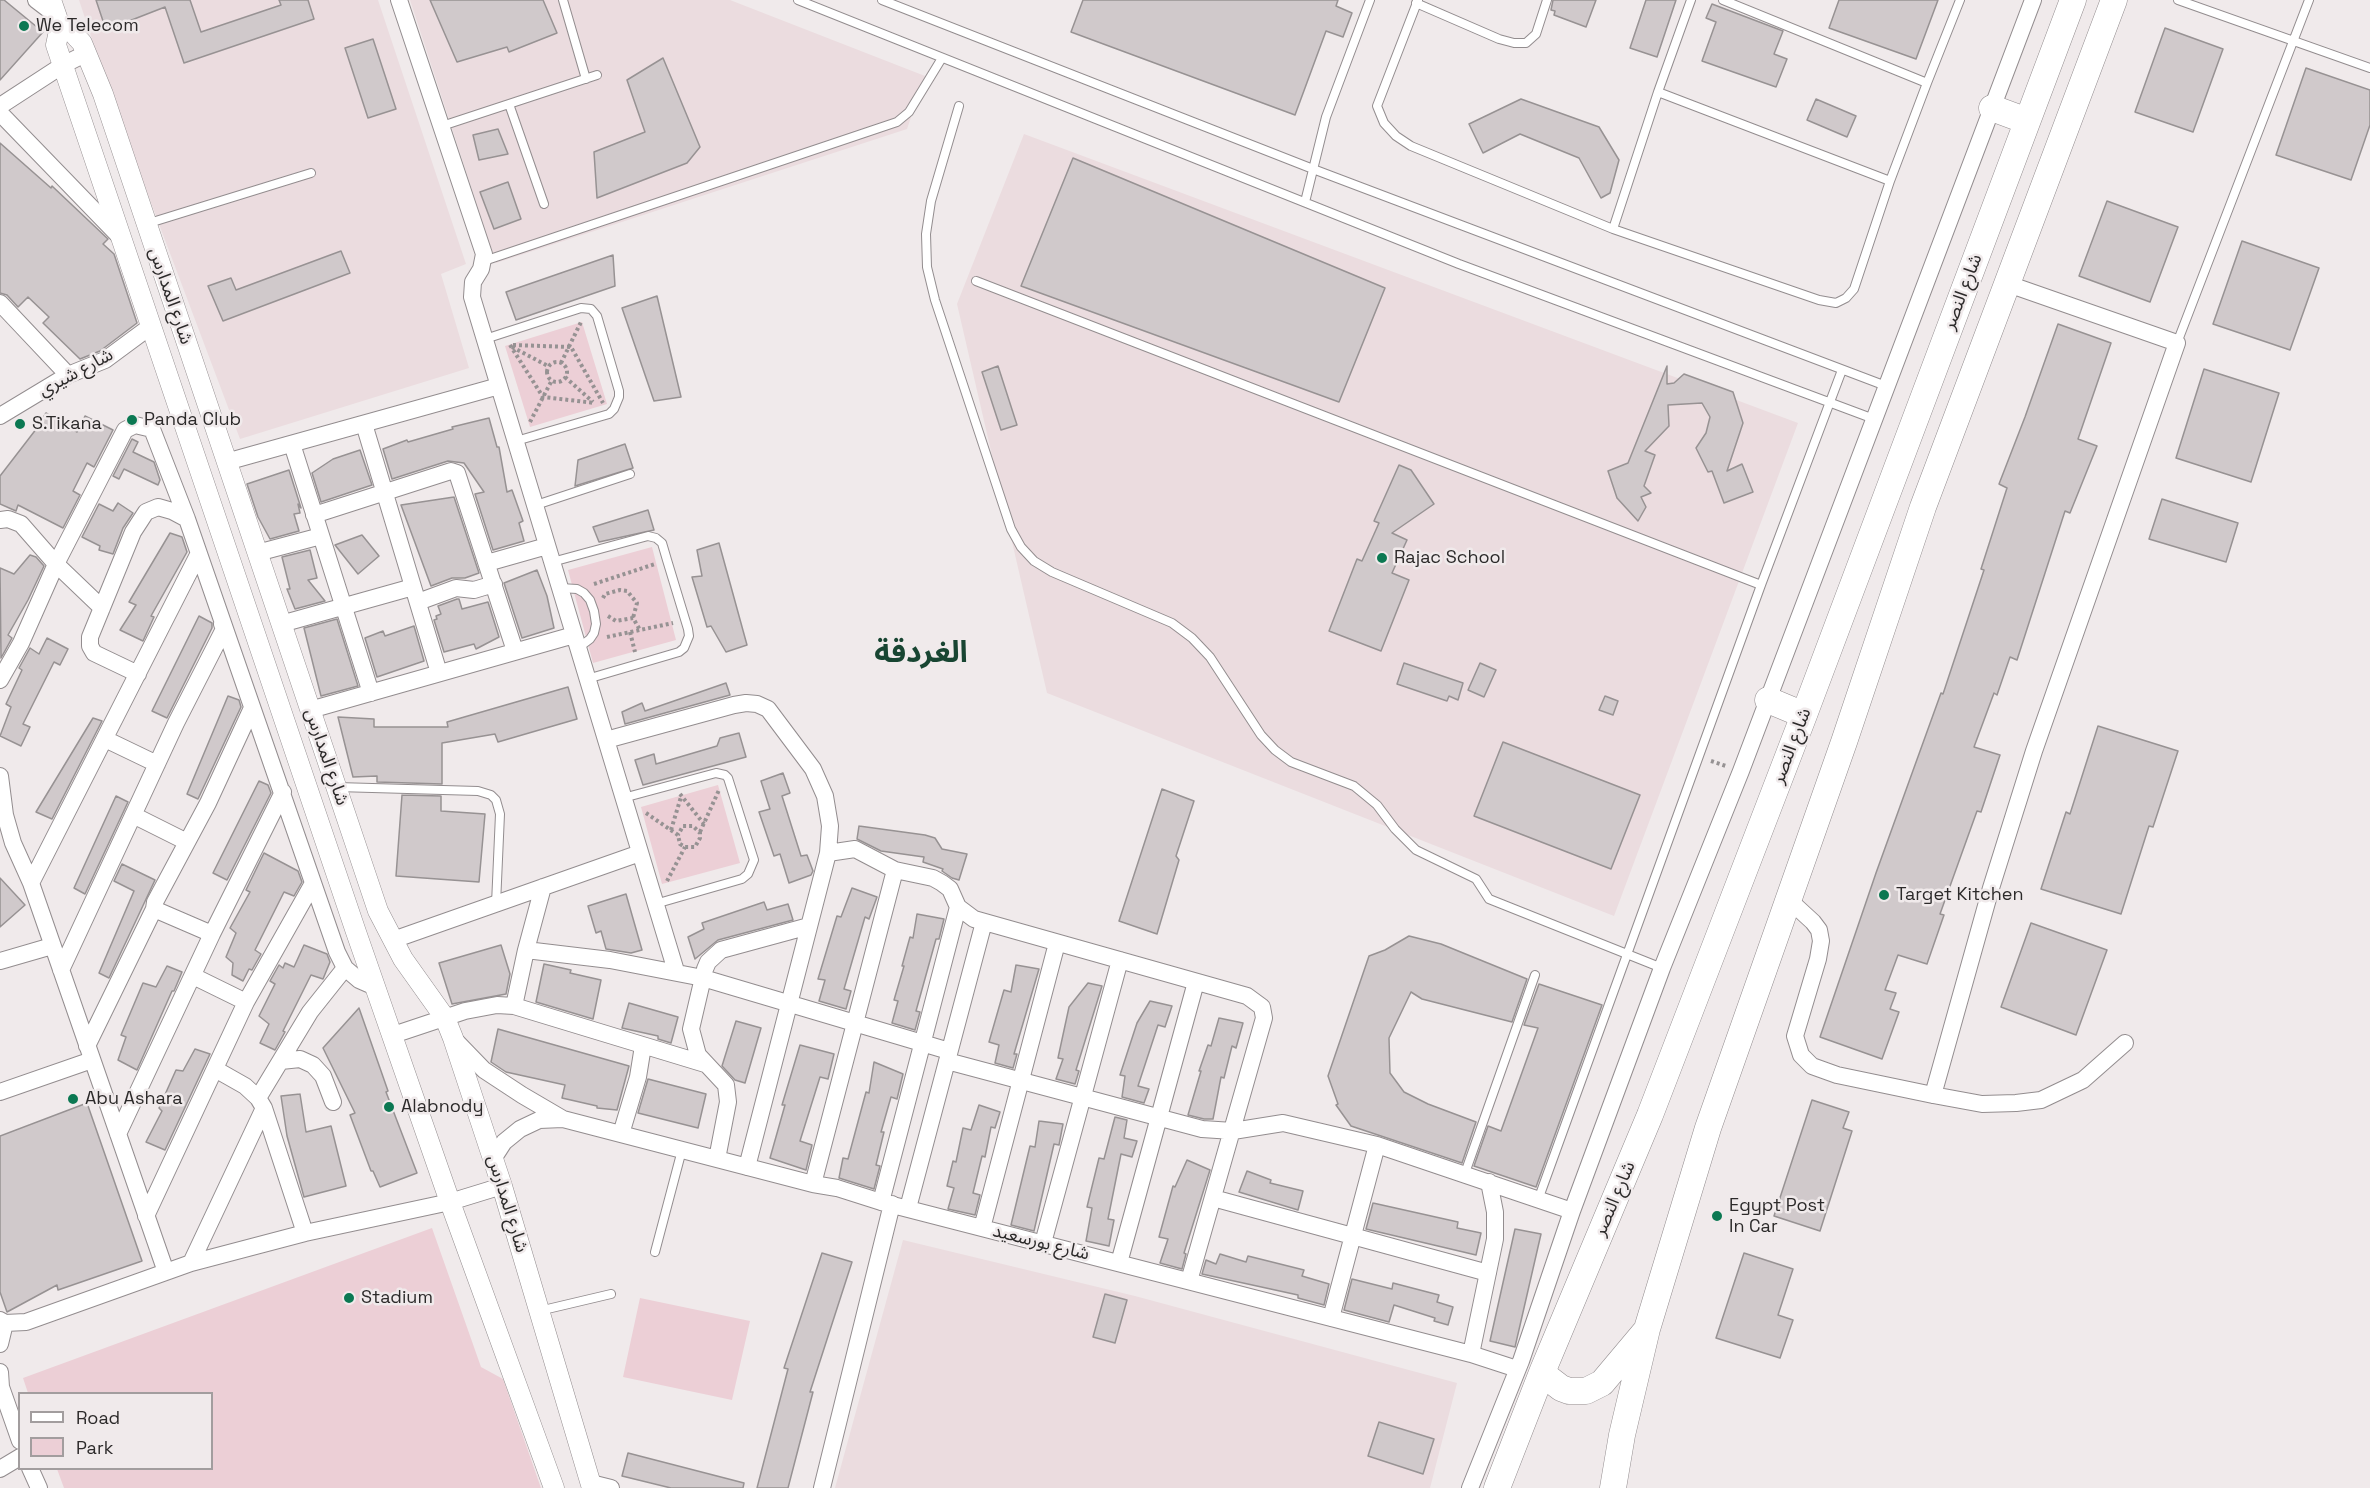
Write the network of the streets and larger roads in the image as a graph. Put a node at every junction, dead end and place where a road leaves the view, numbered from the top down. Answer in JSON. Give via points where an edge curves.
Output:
{"nodes":[{"id":1,"x":36,"y":0,"type":"edge"},
{"id":2,"x":399,"y":0,"type":"edge"},
{"id":3,"x":2033,"y":0,"type":"edge"},
{"id":4,"x":2073,"y":0,"type":"edge"},
{"id":5,"x":2114,"y":0,"type":"edge"},
{"id":6,"x":56,"y":14,"type":"edge"},
{"id":7,"x":87,"y":53,"type":"junction"},
{"id":8,"x":63,"y":65,"type":"junction"},
{"id":9,"x":0,"y":106,"type":"edge"},
{"id":10,"x":1992,"y":108,"type":"junction"},
{"id":11,"x":0,"y":113,"type":"edge"},
{"id":12,"x":2028,"y":121,"type":"junction"},
{"id":13,"x":121,"y":239,"type":"junction"},
{"id":14,"x":2008,"y":284,"type":"junction"},
{"id":15,"x":0,"y":303,"type":"edge"},
{"id":16,"x":151,"y":326,"type":"junction"},
{"id":17,"x":68,"y":375,"type":"junction"},
{"id":18,"x":499,"y":386,"type":"junction"},
{"id":19,"x":0,"y":416,"type":"edge"},
{"id":20,"x":364,"y":424,"type":"junction"},
{"id":21,"x":292,"y":444,"type":"junction"},
{"id":22,"x":226,"y":462,"type":"junction"},
{"id":23,"x":385,"y":493,"type":"junction"},
{"id":24,"x":314,"y":515,"type":"junction"},
{"id":25,"x":187,"y":519,"type":"junction"},
{"id":26,"x":0,"y":520,"type":"edge"},
{"id":27,"x":321,"y":536,"type":"junction"},
{"id":28,"x":257,"y":553,"type":"junction"},
{"id":29,"x":550,"y":554,"type":"junction"},
{"id":30,"x":198,"y":555,"type":"junction"},
{"id":31,"x":487,"y":563,"type":"junction"},
{"id":32,"x":56,"y":564,"type":"junction"},
{"id":33,"x":494,"y":584,"type":"junction"},
{"id":34,"x":416,"y":595,"type":"junction"},
{"id":35,"x":344,"y":607,"type":"junction"},
{"id":36,"x":102,"y":608,"type":"junction"},
{"id":37,"x":222,"y":624,"type":"junction"},
{"id":38,"x":281,"y":624,"type":"junction"},
{"id":39,"x":580,"y":641,"type":"junction"},
{"id":40,"x":515,"y":651,"type":"junction"},
{"id":41,"x":439,"y":673,"type":"junction"},
{"id":42,"x":138,"y":674,"type":"junction"},
{"id":43,"x":0,"y":680,"type":"edge"},
{"id":44,"x":371,"y":693,"type":"junction"},
{"id":45,"x":1768,"y":700,"type":"junction"},
{"id":46,"x":251,"y":710,"type":"junction"},
{"id":47,"x":310,"y":710,"type":"junction"},
{"id":48,"x":1804,"y":715,"type":"junction"},
{"id":49,"x":105,"y":739,"type":"junction"},
{"id":50,"x":606,"y":740,"type":"junction"},
{"id":51,"x":157,"y":764,"type":"junction"},
{"id":52,"x":0,"y":777,"type":"edge"},
{"id":53,"x":283,"y":792,"type":"junction"},
{"id":54,"x":133,"y":815,"type":"junction"},
{"id":55,"x":187,"y":842,"type":"junction"},
{"id":56,"x":640,"y":853,"type":"junction"},
{"id":57,"x":828,"y":853,"type":"junction"},
{"id":58,"x":895,"y":870,"type":"junction"},
{"id":59,"x":31,"y":883,"type":"junction"},
{"id":60,"x":312,"y":885,"type":"junction"},
{"id":61,"x":543,"y":887,"type":"junction"},
{"id":62,"x":1788,"y":899,"type":"junction"},
{"id":63,"x":958,"y":907,"type":"junction"},
{"id":64,"x":154,"y":909,"type":"junction"},
{"id":65,"x":984,"y":922,"type":"junction"},
{"id":66,"x":809,"y":926,"type":"junction"},
{"id":67,"x":212,"y":934,"type":"junction"},
{"id":68,"x":393,"y":940,"type":"junction"},
{"id":69,"x":1057,"y":943,"type":"junction"},
{"id":70,"x":52,"y":945,"type":"junction"},
{"id":71,"x":526,"y":950,"type":"junction"},
{"id":72,"x":1120,"y":960,"type":"junction"},
{"id":73,"x":0,"y":961,"type":"edge"},
{"id":74,"x":345,"y":968,"type":"junction"},
{"id":75,"x":61,"y":970,"type":"junction"},
{"id":76,"x":675,"y":971,"type":"junction"},
{"id":77,"x":193,"y":976,"type":"junction"},
{"id":78,"x":703,"y":978,"type":"junction"},
{"id":79,"x":1196,"y":982,"type":"junction"},
{"id":80,"x":375,"y":987,"type":"junction"},
{"id":81,"x":246,"y":1002,"type":"junction"},
{"id":82,"x":789,"y":1003,"type":"junction"},
{"id":83,"x":514,"y":1006,"type":"junction"},
{"id":84,"x":446,"y":1018,"type":"junction"},
{"id":85,"x":855,"y":1023,"type":"junction"},
{"id":86,"x":393,"y":1035,"type":"junction"},
{"id":87,"x":453,"y":1038,"type":"junction"},
{"id":88,"x":922,"y":1043,"type":"junction"},
{"id":89,"x":2125,"y":1043,"type":"dead end"},
{"id":90,"x":643,"y":1046,"type":"junction"},
{"id":91,"x":90,"y":1053,"type":"junction"},
{"id":92,"x":948,"y":1056,"type":"junction"},
{"id":93,"x":281,"y":1061,"type":"junction"},
{"id":94,"x":705,"y":1064,"type":"junction"},
{"id":95,"x":215,"y":1069,"type":"junction"},
{"id":96,"x":1021,"y":1080,"type":"junction"},
{"id":97,"x":0,"y":1092,"type":"edge"},
{"id":98,"x":1933,"y":1095,"type":"junction"},
{"id":99,"x":1083,"y":1096,"type":"junction"},
{"id":100,"x":333,"y":1102,"type":"dead end"},
{"id":101,"x":261,"y":1103,"type":"junction"},
{"id":102,"x":1159,"y":1116,"type":"junction"},
{"id":103,"x":563,"y":1119,"type":"junction"},
{"id":104,"x":1233,"y":1131,"type":"junction"},
{"id":105,"x":118,"y":1134,"type":"junction"},
{"id":106,"x":621,"y":1134,"type":"junction"},
{"id":107,"x":1377,"y":1145,"type":"junction"},
{"id":108,"x":493,"y":1159,"type":"junction"},
{"id":109,"x":717,"y":1159,"type":"junction"},
{"id":110,"x":747,"y":1167,"type":"junction"},
{"id":111,"x":1490,"y":1182,"type":"junction"},
{"id":112,"x":813,"y":1184,"type":"junction"},
{"id":113,"x":502,"y":1186,"type":"junction"},
{"id":114,"x":1213,"y":1198,"type":"junction"},
{"id":115,"x":450,"y":1202,"type":"junction"},
{"id":116,"x":894,"y":1205,"type":"junction"},
{"id":117,"x":1572,"y":1211,"type":"junction"},
{"id":118,"x":146,"y":1216,"type":"junction"},
{"id":119,"x":982,"y":1228,"type":"junction"},
{"id":120,"x":304,"y":1233,"type":"junction"},
{"id":121,"x":1353,"y":1236,"type":"junction"},
{"id":122,"x":1043,"y":1244,"type":"junction"},
{"id":123,"x":191,"y":1263,"type":"junction"},
{"id":124,"x":1119,"y":1263,"type":"junction"},
{"id":125,"x":166,"y":1272,"type":"junction"},
{"id":126,"x":1488,"y":1273,"type":"junction"},
{"id":127,"x":1189,"y":1281,"type":"junction"},
{"id":128,"x":1331,"y":1318,"type":"junction"},
{"id":129,"x":3,"y":1322,"type":"edge"},
{"id":130,"x":1647,"y":1329,"type":"junction"},
{"id":131,"x":0,"y":1344,"type":"edge"},
{"id":132,"x":1471,"y":1354,"type":"junction"},
{"id":133,"x":1517,"y":1369,"type":"junction"},
{"id":134,"x":1543,"y":1370,"type":"junction"},
{"id":135,"x":0,"y":1372,"type":"edge"},
{"id":136,"x":18,"y":1434,"type":"edge"},
{"id":137,"x":18,"y":1458,"type":"edge"},
{"id":138,"x":0,"y":1468,"type":"edge"},
{"id":139,"x":31,"y":1470,"type":"edge"},
{"id":140,"x":592,"y":1486,"type":"edge"},
{"id":141,"x":39,"y":1488,"type":"edge"},
{"id":142,"x":554,"y":1488,"type":"edge"},
{"id":143,"x":611,"y":1488,"type":"edge"},
{"id":144,"x":822,"y":1488,"type":"edge"},
{"id":145,"x":1470,"y":1488,"type":"edge"},
{"id":146,"x":1497,"y":1488,"type":"edge"},
{"id":147,"x":1613,"y":1488,"type":"edge"}],
"edges":[{"from":1,"to":6,"type":"street"},
{"from":2,"to":18,"type":"street","via":[[482,246],[484,261],[472,289]]},
{"from":3,"to":10,"type":"street"},
{"from":4,"to":12,"type":"main road","name":"شارع النصر"},
{"from":5,"to":14,"type":"main road"},
{"from":6,"to":7,"type":"street","name":"شارع المدارس"},
{"from":6,"to":8,"type":"street","name":"شارع المدارس","via":[[56,45]]},
{"from":7,"to":8,"type":"street"},
{"from":7,"to":22,"type":"street","name":"شارع المدارس"},
{"from":8,"to":9,"type":"street"},
{"from":8,"to":13,"type":"street","name":"شارع المدارس"},
{"from":10,"to":12,"type":"main road"},
{"from":10,"to":45,"type":"street"},
{"from":11,"to":13,"type":"street"},
{"from":12,"to":48,"type":"main road","name":"شارع النصر"},
{"from":13,"to":16,"type":"street","name":"شارع المدارس"},
{"from":14,"to":62,"type":"main road","via":[[1923,507]]},
{"from":14,"to":98,"type":"street","via":[[2177,343],[2031,761]]},
{"from":15,"to":17,"type":"street"},
{"from":16,"to":17,"type":"street","name":"شارع شيري","via":[[105,360]]},
{"from":16,"to":80,"type":"street","name":"شارع المدارس"},
{"from":17,"to":19,"type":"street","name":"شارع شيري"},
{"from":18,"to":20,"type":"street"},
{"from":18,"to":29,"type":"street","via":[[519,440]]},
{"from":20,"to":21,"type":"street"},
{"from":20,"to":23,"type":"street"},
{"from":21,"to":22,"type":"street"},
{"from":21,"to":24,"type":"street"},
{"from":22,"to":28,"type":"street","name":"شارع المدارس"},
{"from":23,"to":24,"type":"street"},
{"from":23,"to":31,"type":"street","via":[[451,471],[457,473]]},
{"from":23,"to":34,"type":"street"},
{"from":24,"to":27,"type":"street"},
{"from":25,"to":30,"type":"street"},
{"from":25,"to":32,"type":"street","via":[[152,429],[130,426]]},
{"from":25,"to":36,"type":"street","via":[[158,507],[146,512],[133,532]]},
{"from":26,"to":32,"type":"street","via":[[21,524]]},
{"from":27,"to":28,"type":"street"},
{"from":27,"to":35,"type":"street"},
{"from":28,"to":38,"type":"street","name":"شارع المدارس"},
{"from":29,"to":31,"type":"street"},
{"from":29,"to":39,"type":"street","via":[[568,588]]},
{"from":30,"to":37,"type":"street"},
{"from":30,"to":42,"type":"street"},
{"from":31,"to":33,"type":"street"},
{"from":32,"to":36,"type":"street"},
{"from":32,"to":43,"type":"street"},
{"from":33,"to":34,"type":"street","via":[[474,590],[456,588]]},
{"from":33,"to":40,"type":"street"},
{"from":34,"to":35,"type":"street"},
{"from":34,"to":41,"type":"street"},
{"from":35,"to":38,"type":"street"},
{"from":35,"to":44,"type":"street"},
{"from":36,"to":42,"type":"street","via":[[90,646],[94,653]]},
{"from":37,"to":46,"type":"street"},
{"from":37,"to":51,"type":"street","via":[[224,628]]},
{"from":38,"to":47,"type":"street","name":"شارع المدارس"},
{"from":39,"to":40,"type":"street"},
{"from":39,"to":50,"type":"street"},
{"from":40,"to":41,"type":"street"},
{"from":41,"to":44,"type":"street"},
{"from":42,"to":49,"type":"street"},
{"from":44,"to":47,"type":"street"},
{"from":45,"to":48,"type":"main road"},
{"from":45,"to":117,"type":"street"},
{"from":46,"to":53,"type":"street"},
{"from":46,"to":55,"type":"street"},
{"from":47,"to":68,"type":"street","name":"شارع المدارس","via":[[378,911]]},
{"from":48,"to":134,"type":"main road","name":"شارع النصر","via":[[1650,1115]]},
{"from":49,"to":51,"type":"street"},
{"from":49,"to":59,"type":"street"},
{"from":50,"to":56,"type":"street"},
{"from":50,"to":57,"type":"street","via":[[734,705],[758,704],[768,709],[813,769],[825,796],[830,826]]},
{"from":51,"to":54,"type":"street"},
{"from":52,"to":59,"type":"street","via":[[13,843]]},
{"from":53,"to":60,"type":"street"},
{"from":53,"to":67,"type":"street"},
{"from":54,"to":55,"type":"street"},
{"from":54,"to":75,"type":"street"},
{"from":55,"to":64,"type":"street"},
{"from":56,"to":61,"type":"street"},
{"from":56,"to":76,"type":"street"},
{"from":57,"to":58,"type":"street","via":[[855,849]]},
{"from":57,"to":66,"type":"street"},
{"from":58,"to":63,"type":"street","via":[[942,883],[950,889]]},
{"from":58,"to":85,"type":"street"},
{"from":59,"to":70,"type":"street"},
{"from":60,"to":74,"type":"street"},
{"from":60,"to":81,"type":"street"},
{"from":61,"to":68,"type":"street"},
{"from":61,"to":71,"type":"street"},
{"from":62,"to":98,"type":"street","via":[[1813,921],[1821,941],[1795,1036],[1801,1055],[1812,1066],[1837,1075]]},
{"from":62,"to":130,"type":"main road","via":[[1708,1128]]},
{"from":63,"to":65,"type":"street"},
{"from":63,"to":88,"type":"street"},
{"from":64,"to":67,"type":"street"},
{"from":64,"to":91,"type":"street"},
{"from":65,"to":69,"type":"street"},
{"from":65,"to":92,"type":"street"},
{"from":66,"to":78,"type":"street","via":[[721,950],[708,962]]},
{"from":66,"to":82,"type":"street"},
{"from":67,"to":77,"type":"street"},
{"from":68,"to":84,"type":"street","name":"شارع المدارس"},
{"from":69,"to":72,"type":"street"},
{"from":69,"to":96,"type":"street"},
{"from":70,"to":73,"type":"street"},
{"from":70,"to":75,"type":"street"},
{"from":71,"to":76,"type":"street"},
{"from":71,"to":83,"type":"street"},
{"from":72,"to":79,"type":"street"},
{"from":72,"to":99,"type":"street"},
{"from":74,"to":80,"type":"street"},
{"from":74,"to":93,"type":"street","via":[[310,1012]]},
{"from":75,"to":91,"type":"street"},
{"from":76,"to":78,"type":"street"},
{"from":77,"to":81,"type":"street"},
{"from":77,"to":105,"type":"street"},
{"from":78,"to":82,"type":"street"},
{"from":78,"to":94,"type":"street","via":[[691,1029],[693,1043]]},
{"from":79,"to":102,"type":"street"},
{"from":79,"to":104,"type":"street","via":[[1247,996],[1262,1007],[1264,1018]]},
{"from":80,"to":86,"type":"street","name":"شارع المدارس"},
{"from":81,"to":95,"type":"street"},
{"from":82,"to":85,"type":"street"},
{"from":82,"to":110,"type":"street"},
{"from":83,"to":84,"type":"street","via":[[481,1007]]},
{"from":83,"to":90,"type":"street"},
{"from":84,"to":86,"type":"street"},
{"from":84,"to":87,"type":"street","name":"شارع المدارس"},
{"from":85,"to":88,"type":"street"},
{"from":85,"to":112,"type":"street"},
{"from":86,"to":115,"type":"street","name":"شارع المدارس"},
{"from":87,"to":103,"type":"street","name":"شارع بورسعيد","via":[[484,1070]]},
{"from":87,"to":108,"type":"street","name":"شارع المدارس"},
{"from":88,"to":92,"type":"street"},
{"from":88,"to":116,"type":"street"},
{"from":89,"to":98,"type":"street","via":[[2083,1080],[2041,1100],[1982,1104]]},
{"from":90,"to":94,"type":"street"},
{"from":90,"to":106,"type":"street"},
{"from":91,"to":97,"type":"street"},
{"from":91,"to":105,"type":"street"},
{"from":92,"to":96,"type":"street"},
{"from":92,"to":116,"type":"street"},
{"from":93,"to":100,"type":"street","via":[[300,1059],[313,1065],[323,1076]]},
{"from":93,"to":101,"type":"street"},
{"from":94,"to":109,"type":"street","via":[[726,1085],[728,1102]]},
{"from":95,"to":101,"type":"street","via":[[231,1076]]},
{"from":95,"to":118,"type":"street"},
{"from":96,"to":99,"type":"street"},
{"from":96,"to":119,"type":"street"},
{"from":99,"to":102,"type":"street"},
{"from":99,"to":122,"type":"street"},
{"from":101,"to":120,"type":"street"},
{"from":101,"to":123,"type":"street"},
{"from":102,"to":104,"type":"street","via":[[1202,1129]]},
{"from":102,"to":124,"type":"street"},
{"from":103,"to":106,"type":"street","name":"شارع بورسعيد"},
{"from":103,"to":108,"type":"street","name":"شارع بورسعيد","via":[[539,1120],[520,1129],[504,1142]]},
{"from":104,"to":107,"type":"street","via":[[1283,1123]]},
{"from":104,"to":114,"type":"street"},
{"from":105,"to":118,"type":"street"},
{"from":106,"to":109,"type":"street","name":"شارع بورسعيد"},
{"from":107,"to":111,"type":"street"},
{"from":107,"to":121,"type":"street"},
{"from":108,"to":113,"type":"street","name":"شارع المدارس"},
{"from":109,"to":110,"type":"street","name":"شارع بورسعيد"},
{"from":110,"to":112,"type":"street","name":"شارع بورسعيد"},
{"from":111,"to":117,"type":"street"},
{"from":111,"to":126,"type":"street","via":[[1496,1226]]},
{"from":112,"to":116,"type":"street","name":"شارع بورسعيد"},
{"from":113,"to":115,"type":"street"},
{"from":113,"to":140,"type":"street","name":"شارع المدارس"},
{"from":114,"to":121,"type":"street"},
{"from":114,"to":127,"type":"street"},
{"from":115,"to":120,"type":"street"},
{"from":115,"to":142,"type":"street","name":"شارع المدارس"},
{"from":116,"to":119,"type":"street","name":"شارع بورسعيد"},
{"from":116,"to":144,"type":"street"},
{"from":117,"to":133,"type":"street"},
{"from":118,"to":125,"type":"street"},
{"from":119,"to":122,"type":"street","name":"شارع بورسعيد"},
{"from":120,"to":123,"type":"street"},
{"from":121,"to":126,"type":"street"},
{"from":121,"to":128,"type":"street"},
{"from":122,"to":124,"type":"street","name":"شارع بورسعيد"},
{"from":123,"to":125,"type":"street"},
{"from":124,"to":127,"type":"street","name":"شارع بورسعيد"},
{"from":125,"to":129,"type":"street","via":[[26,1322]]},
{"from":126,"to":132,"type":"street"},
{"from":127,"to":128,"type":"street","name":"شارع بورسعيد"},
{"from":128,"to":132,"type":"street","name":"شارع بورسعيد"},
{"from":129,"to":131,"type":"street"},
{"from":130,"to":134,"type":"main road","via":[[1602,1383],[1586,1391],[1561,1388]]},
{"from":130,"to":147,"type":"main road"},
{"from":132,"to":133,"type":"street","name":"شارع بورسعيد"},
{"from":133,"to":145,"type":"street"},
{"from":134,"to":146,"type":"main road","name":"شارع النصر"},
{"from":135,"to":136,"type":"street"},
{"from":137,"to":138,"type":"street"},
{"from":139,"to":141,"type":"street"},
{"from":140,"to":143,"type":"street"}]}
